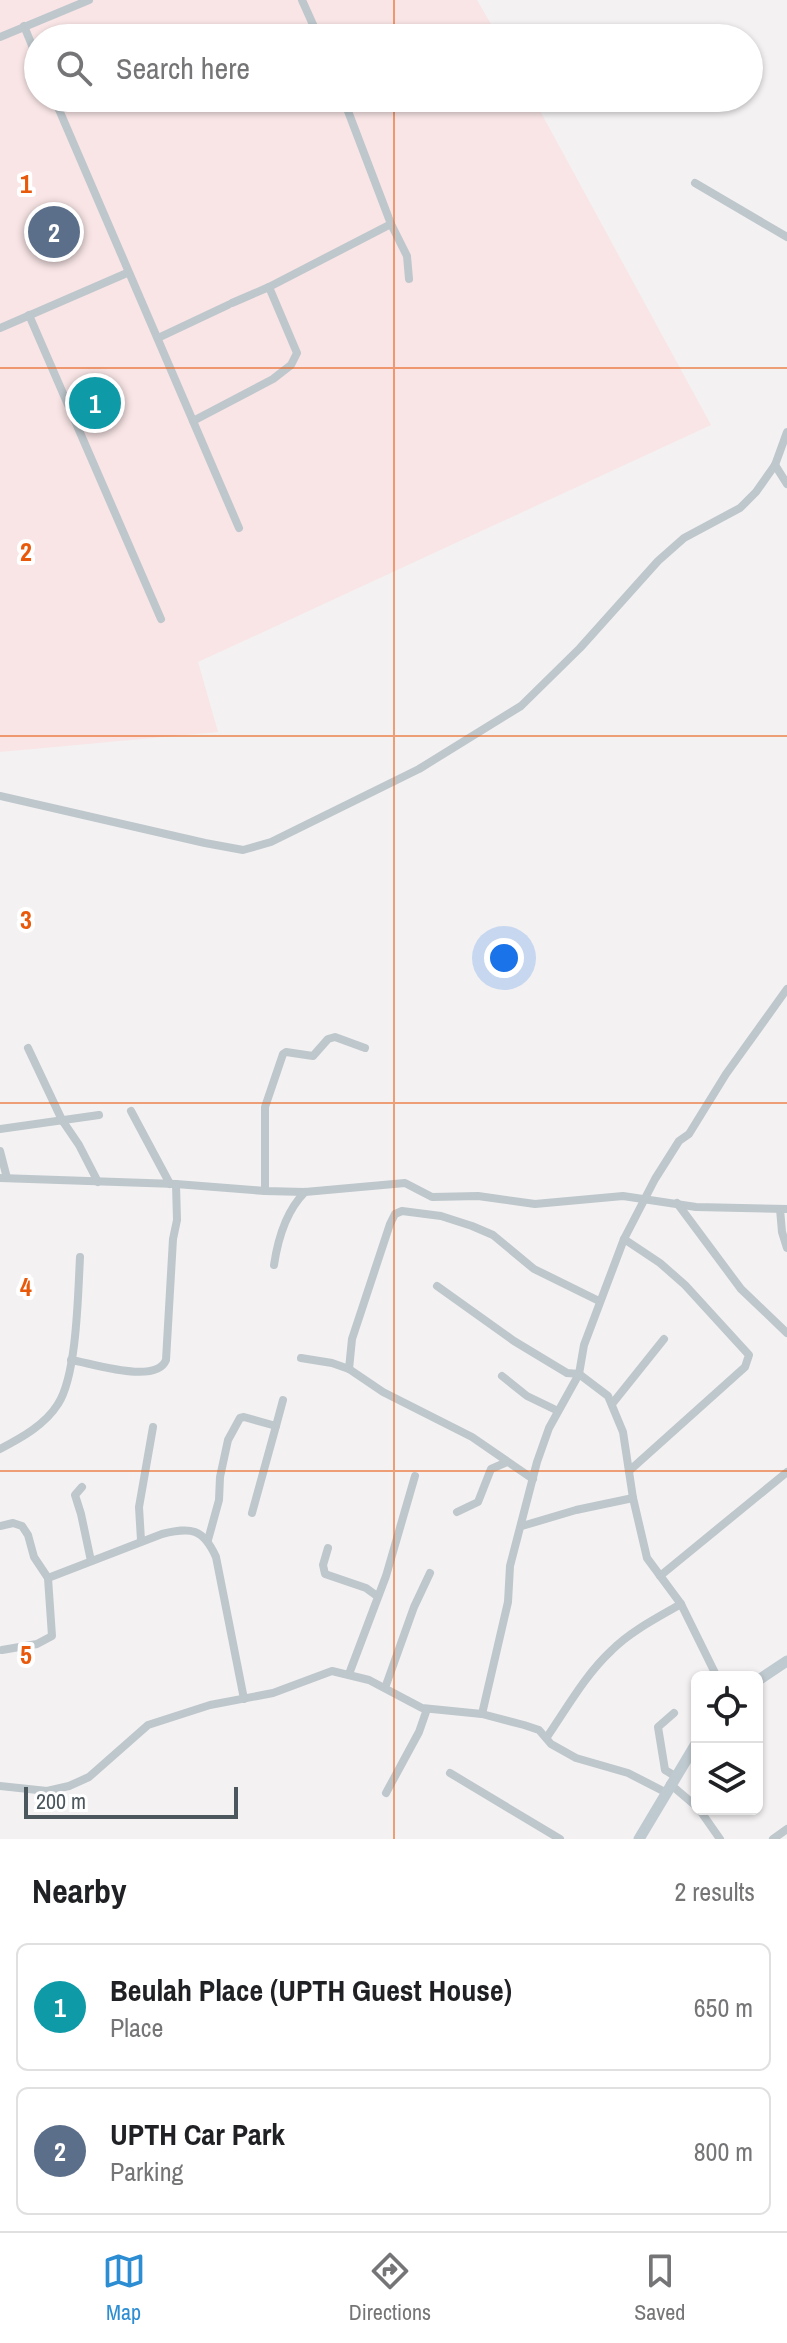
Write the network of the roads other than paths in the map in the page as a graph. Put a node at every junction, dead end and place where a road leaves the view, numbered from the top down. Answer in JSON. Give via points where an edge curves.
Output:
{"nodes":[{"id":1,"x":89,"y":0,"type":"edge"},
{"id":2,"x":302,"y":0,"type":"edge"},
{"id":3,"x":29,"y":24,"type":"edge"},
{"id":4,"x":313,"y":24,"type":"edge"},
{"id":5,"x":24,"y":26,"type":"edge"},
{"id":6,"x":0,"y":37,"type":"edge"},
{"id":7,"x":60,"y":112,"type":"edge"},
{"id":8,"x":348,"y":112,"type":"edge"},
{"id":9,"x":695,"y":183,"type":"dead end"},
{"id":10,"x":391,"y":224,"type":"junction"},
{"id":11,"x":787,"y":237,"type":"edge"},
{"id":12,"x":127,"y":273,"type":"junction"},
{"id":13,"x":409,"y":279,"type":"dead end"},
{"id":14,"x":269,"y":287,"type":"junction"},
{"id":15,"x":29,"y":315,"type":"junction"},
{"id":16,"x":0,"y":328,"type":"edge"},
{"id":17,"x":158,"y":338,"type":"junction"},
{"id":18,"x":193,"y":421,"type":"junction"},
{"id":19,"x":787,"y":432,"type":"edge"},
{"id":20,"x":785,"y":445,"type":"edge"},
{"id":21,"x":775,"y":465,"type":"junction"},
{"id":22,"x":787,"y":484,"type":"edge"},
{"id":23,"x":239,"y":528,"type":"dead end"},
{"id":24,"x":161,"y":619,"type":"dead end"},
{"id":25,"x":0,"y":796,"type":"edge"},
{"id":26,"x":787,"y":989,"type":"edge"},
{"id":27,"x":28,"y":1048,"type":"dead end"},
{"id":28,"x":365,"y":1048,"type":"dead end"},
{"id":29,"x":131,"y":1111,"type":"dead end"},
{"id":30,"x":99,"y":1115,"type":"dead end"},
{"id":31,"x":62,"y":1120,"type":"junction"},
{"id":32,"x":0,"y":1129,"type":"edge"},
{"id":33,"x":0,"y":1151,"type":"edge"},
{"id":34,"x":4,"y":1178,"type":"edge"},
{"id":35,"x":98,"y":1182,"type":"junction"},
{"id":36,"x":173,"y":1184,"type":"junction"},
{"id":37,"x":265,"y":1191,"type":"junction"},
{"id":38,"x":305,"y":1192,"type":"junction"},
{"id":39,"x":645,"y":1200,"type":"junction"},
{"id":40,"x":677,"y":1202,"type":"junction"},
{"id":41,"x":784,"y":1209,"type":"edge"},
{"id":42,"x":624,"y":1239,"type":"junction"},
{"id":43,"x":787,"y":1248,"type":"edge"},
{"id":44,"x":80,"y":1257,"type":"dead end"},
{"id":45,"x":274,"y":1265,"type":"dead end"},
{"id":46,"x":437,"y":1286,"type":"dead end"},
{"id":47,"x":599,"y":1301,"type":"junction"},
{"id":48,"x":787,"y":1333,"type":"edge"},
{"id":49,"x":664,"y":1339,"type":"dead end"},
{"id":50,"x":301,"y":1358,"type":"dead end"},
{"id":51,"x":71,"y":1360,"type":"junction"},
{"id":52,"x":349,"y":1369,"type":"junction"},
{"id":53,"x":579,"y":1374,"type":"junction"},
{"id":54,"x":502,"y":1376,"type":"dead end"},
{"id":55,"x":283,"y":1400,"type":"dead end"},
{"id":56,"x":612,"y":1404,"type":"junction"},
{"id":57,"x":558,"y":1411,"type":"junction"},
{"id":58,"x":276,"y":1426,"type":"junction"},
{"id":59,"x":153,"y":1427,"type":"dead end"},
{"id":60,"x":0,"y":1449,"type":"edge"},
{"id":61,"x":507,"y":1462,"type":"junction"},
{"id":62,"x":629,"y":1471,"type":"junction"},
{"id":63,"x":787,"y":1472,"type":"edge"},
{"id":64,"x":415,"y":1476,"type":"dead end"},
{"id":65,"x":533,"y":1479,"type":"junction"},
{"id":66,"x":82,"y":1487,"type":"dead end"},
{"id":67,"x":633,"y":1498,"type":"junction"},
{"id":68,"x":457,"y":1512,"type":"dead end"},
{"id":69,"x":252,"y":1513,"type":"dead end"},
{"id":70,"x":0,"y":1526,"type":"edge"},
{"id":71,"x":522,"y":1526,"type":"junction"},
{"id":72,"x":141,"y":1540,"type":"junction"},
{"id":73,"x":208,"y":1540,"type":"junction"},
{"id":74,"x":328,"y":1548,"type":"dead end"},
{"id":75,"x":91,"y":1561,"type":"junction"},
{"id":76,"x":430,"y":1573,"type":"dead end"},
{"id":77,"x":660,"y":1576,"type":"junction"},
{"id":78,"x":48,"y":1578,"type":"junction"},
{"id":79,"x":377,"y":1596,"type":"junction"},
{"id":80,"x":681,"y":1604,"type":"junction"},
{"id":81,"x":2,"y":1650,"type":"edge"},
{"id":82,"x":787,"y":1661,"type":"edge"},
{"id":83,"x":714,"y":1671,"type":"edge"},
{"id":84,"x":349,"y":1674,"type":"junction"},
{"id":85,"x":763,"y":1677,"type":"edge"},
{"id":86,"x":385,"y":1688,"type":"junction"},
{"id":87,"x":244,"y":1699,"type":"junction"},
{"id":88,"x":427,"y":1709,"type":"junction"},
{"id":89,"x":674,"y":1713,"type":"dead end"},
{"id":90,"x":482,"y":1714,"type":"junction"},
{"id":91,"x":547,"y":1737,"type":"junction"},
{"id":92,"x":696,"y":1743,"type":"edge"},
{"id":93,"x":450,"y":1773,"type":"dead end"},
{"id":94,"x":670,"y":1784,"type":"junction"},
{"id":95,"x":0,"y":1786,"type":"edge"},
{"id":96,"x":386,"y":1793,"type":"dead end"},
{"id":97,"x":691,"y":1802,"type":"edge"},
{"id":98,"x":703,"y":1815,"type":"edge"},
{"id":99,"x":787,"y":1829,"type":"edge"},
{"id":100,"x":560,"y":1839,"type":"edge"},
{"id":101,"x":639,"y":1839,"type":"edge"},
{"id":102,"x":720,"y":1839,"type":"edge"},
{"id":103,"x":773,"y":1839,"type":"edge"}],
"edges":[{"from":1,"to":3,"type":"street"},
{"from":2,"to":4,"type":"street"},
{"from":5,"to":6,"type":"street"},
{"from":7,"to":12,"type":"street"},
{"from":8,"to":10,"type":"street"},
{"from":9,"to":11,"type":"street"},
{"from":10,"to":13,"type":"street","via":[[407,256]]},
{"from":10,"to":14,"type":"street"},
{"from":12,"to":15,"type":"street"},
{"from":12,"to":17,"type":"street"},
{"from":14,"to":17,"type":"street"},
{"from":14,"to":18,"type":"street","via":[[297,353],[291,365]]},
{"from":15,"to":16,"type":"street"},
{"from":15,"to":24,"type":"street"},
{"from":17,"to":18,"type":"street"},
{"from":18,"to":23,"type":"street"},
{"from":19,"to":20,"type":"street"},
{"from":20,"to":21,"type":"street"},
{"from":21,"to":22,"type":"street"},
{"from":21,"to":25,"type":"street","via":[[740,508],[684,538],[658,561],[521,706],[419,769],[271,842],[243,850]]},
{"from":26,"to":39,"type":"street","via":[[689,1134],[679,1141]]},
{"from":27,"to":31,"type":"street"},
{"from":28,"to":37,"type":"street","via":[[335,1037],[313,1056],[283,1054],[263,1117]]},
{"from":29,"to":36,"type":"street"},
{"from":30,"to":31,"type":"street"},
{"from":31,"to":32,"type":"street"},
{"from":31,"to":35,"type":"street"},
{"from":33,"to":34,"type":"street"},
{"from":34,"to":35,"type":"street"},
{"from":35,"to":36,"type":"street"},
{"from":36,"to":37,"type":"street"},
{"from":36,"to":51,"type":"street","via":[[177,1220],[163,1367],[127,1371]]},
{"from":37,"to":38,"type":"street"},
{"from":38,"to":39,"type":"street","via":[[405,1183],[432,1197],[478,1196],[535,1204],[601,1196]]},
{"from":38,"to":45,"type":"street","via":[[281,1233]]},
{"from":39,"to":40,"type":"street"},
{"from":39,"to":42,"type":"street"},
{"from":40,"to":41,"type":"street"},
{"from":40,"to":48,"type":"street","via":[[741,1289]]},
{"from":41,"to":43,"type":"street"},
{"from":42,"to":47,"type":"street"},
{"from":42,"to":62,"type":"street","via":[[685,1285],[750,1360]]},
{"from":44,"to":51,"type":"street"},
{"from":46,"to":53,"type":"street","via":[[514,1341],[567,1373]]},
{"from":47,"to":52,"type":"street","via":[[534,1269],[493,1235],[441,1216],[402,1211],[390,1224],[352,1339]]},
{"from":47,"to":53,"type":"street"},
{"from":49,"to":56,"type":"street"},
{"from":50,"to":52,"type":"street"},
{"from":51,"to":60,"type":"street","via":[[55,1408],[34,1429]]},
{"from":52,"to":61,"type":"street"},
{"from":53,"to":56,"type":"street"},
{"from":53,"to":57,"type":"street"},
{"from":54,"to":57,"type":"street"},
{"from":55,"to":58,"type":"street"},
{"from":56,"to":62,"type":"street"},
{"from":57,"to":65,"type":"street"},
{"from":58,"to":69,"type":"street"},
{"from":58,"to":73,"type":"street","via":[[244,1417],[232,1431]]},
{"from":59,"to":72,"type":"street","via":[[139,1507]]},
{"from":61,"to":65,"type":"street"},
{"from":61,"to":68,"type":"street","via":[[491,1469],[478,1502]]},
{"from":62,"to":67,"type":"street"},
{"from":63,"to":77,"type":"street"},
{"from":64,"to":79,"type":"street"},
{"from":65,"to":71,"type":"street"},
{"from":66,"to":75,"type":"street","via":[[75,1495]]},
{"from":67,"to":71,"type":"street"},
{"from":67,"to":77,"type":"street","via":[[647,1558]]},
{"from":70,"to":78,"type":"street","via":[[22,1526]]},
{"from":71,"to":90,"type":"street"},
{"from":72,"to":73,"type":"street","via":[[177,1530]]},
{"from":72,"to":75,"type":"street"},
{"from":73,"to":87,"type":"street","via":[[216,1557]]},
{"from":74,"to":79,"type":"street","via":[[325,1574]]},
{"from":75,"to":78,"type":"street"},
{"from":76,"to":86,"type":"street"},
{"from":77,"to":80,"type":"street"},
{"from":78,"to":81,"type":"street","via":[[52,1636]]},
{"from":79,"to":84,"type":"street"},
{"from":80,"to":83,"type":"street"},
{"from":80,"to":91,"type":"street","via":[[612,1650]]},
{"from":82,"to":85,"type":"street"},
{"from":84,"to":86,"type":"street"},
{"from":84,"to":87,"type":"street","via":[[332,1671]]},
{"from":86,"to":88,"type":"street"},
{"from":87,"to":95,"type":"street","via":[[148,1725],[89,1777],[69,1786],[47,1791]]},
{"from":88,"to":90,"type":"street"},
{"from":88,"to":96,"type":"street"},
{"from":89,"to":94,"type":"street","via":[[658,1727]]},
{"from":90,"to":91,"type":"street"},
{"from":91,"to":94,"type":"street","via":[[576,1758]]},
{"from":92,"to":94,"type":"street"},
{"from":93,"to":100,"type":"street"},
{"from":94,"to":97,"type":"street"},
{"from":94,"to":101,"type":"street"},
{"from":98,"to":102,"type":"street"},
{"from":99,"to":103,"type":"street"}]}
